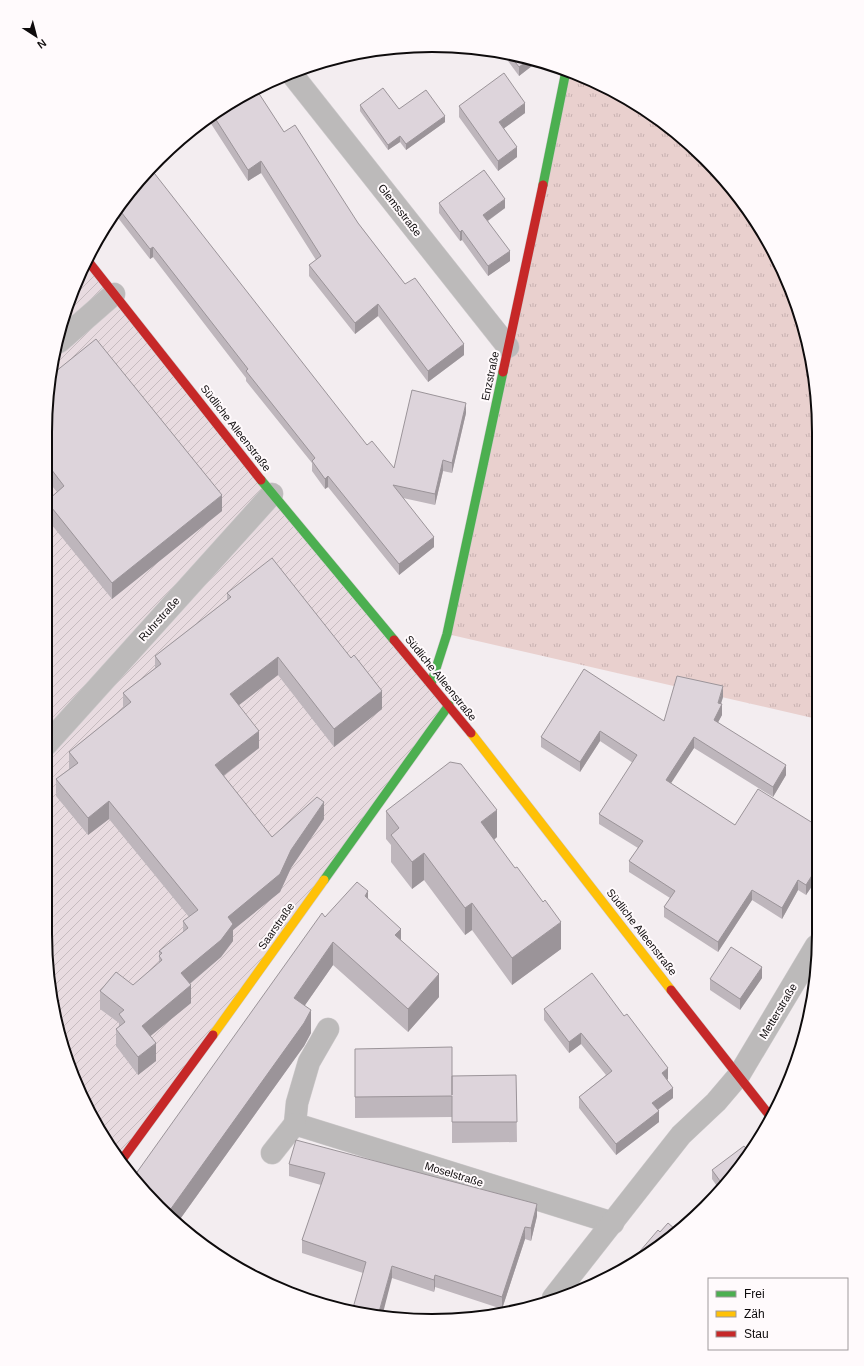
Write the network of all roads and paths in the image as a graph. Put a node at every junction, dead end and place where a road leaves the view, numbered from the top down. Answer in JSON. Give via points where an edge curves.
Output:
{"nodes":[{"id":1,"x":565,"y":76,"type":"edge"},
{"id":2,"x":295,"y":78,"type":"edge"},
{"id":3,"x":91,"y":264,"type":"edge"},
{"id":4,"x":114,"y":294,"type":"junction"},
{"id":5,"x":64,"y":338,"type":"edge"},
{"id":6,"x":508,"y":347,"type":"junction"},
{"id":7,"x":272,"y":494,"type":"junction"},
{"id":8,"x":431,"y":684,"type":"junction"},
{"id":9,"x":449,"y":706,"type":"junction"},
{"id":10,"x":52,"y":738,"type":"edge"},
{"id":11,"x":811,"y":954,"type":"edge"},
{"id":12,"x":328,"y":1029,"type":"dead end"},
{"id":13,"x":739,"y":1075,"type":"junction"},
{"id":14,"x":767,"y":1112,"type":"edge"},
{"id":15,"x":295,"y":1124,"type":"junction"},
{"id":16,"x":272,"y":1153,"type":"dead end"},
{"id":17,"x":124,"y":1156,"type":"edge"},
{"id":18,"x":613,"y":1223,"type":"junction"},
{"id":19,"x":557,"y":1293,"type":"edge"}],
"edges":[{"from":1,"to":6,"type":"street","name":"Enzstraße","via":[[552,149]]},
{"from":2,"to":6,"type":"street","name":"Glemsstraße"},
{"from":3,"to":4,"type":"street","name":"Südliche Alleenstraße"},
{"from":4,"to":5,"type":"street"},
{"from":4,"to":7,"type":"street","name":"Südliche Alleenstraße"},
{"from":6,"to":8,"type":"street","name":"Enzstraße","via":[[447,634]]},
{"from":7,"to":8,"type":"street","name":"Südliche Alleenstraße"},
{"from":7,"to":10,"type":"street","name":"Ruhrstraße"},
{"from":8,"to":9,"type":"street","name":"Südliche Alleenstraße"},
{"from":9,"to":13,"type":"street","name":"Südliche Alleenstraße"},
{"from":9,"to":17,"type":"street","name":"Saarstraße"},
{"from":11,"to":13,"type":"street","name":"Metterstraße"},
{"from":12,"to":15,"type":"street","via":[[309,1062],[297,1103]]},
{"from":13,"to":14,"type":"street","name":"Südliche Alleenstraße"},
{"from":13,"to":18,"type":"street","via":[[716,1102],[681,1135]]},
{"from":15,"to":16,"type":"street"},
{"from":15,"to":18,"type":"street","name":"Moselstraße"},
{"from":18,"to":19,"type":"street"}]}
